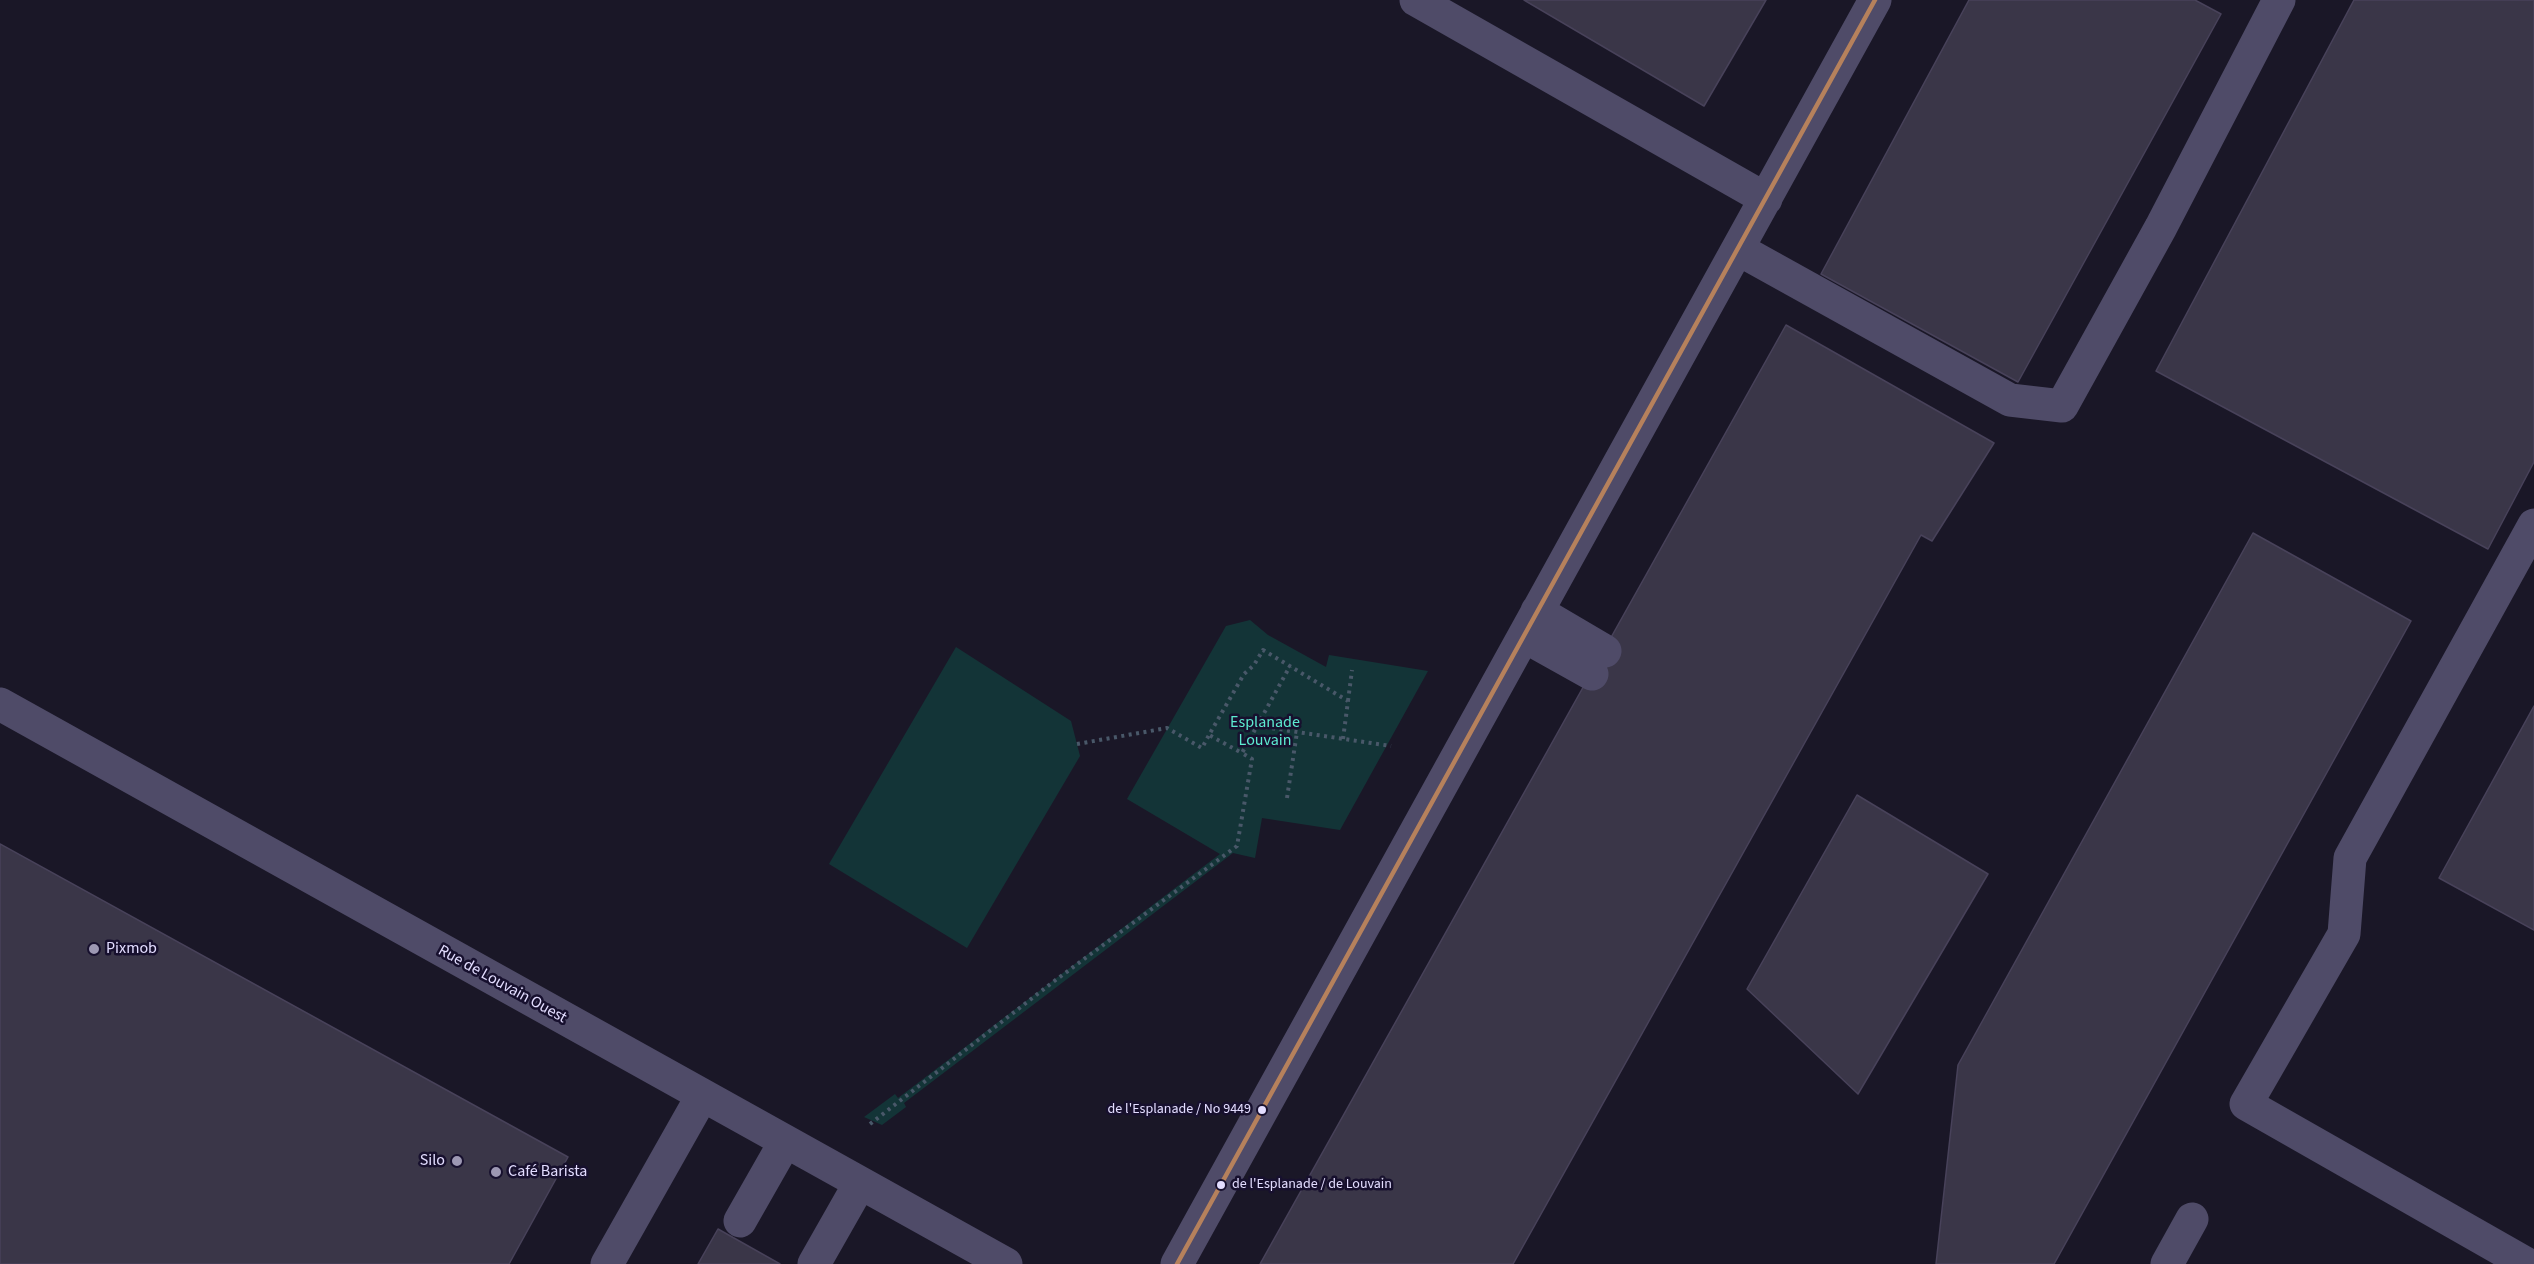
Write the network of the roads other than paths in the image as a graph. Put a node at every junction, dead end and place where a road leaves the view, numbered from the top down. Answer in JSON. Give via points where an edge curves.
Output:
{"nodes":[{"id":1,"x":1416,"y":0,"type":"edge"},
{"id":2,"x":1875,"y":0,"type":"edge"},
{"id":3,"x":2279,"y":0,"type":"edge"},
{"id":4,"x":1766,"y":199,"type":"junction"},
{"id":5,"x":1738,"y":249,"type":"junction"},
{"id":6,"x":2534,"y":525,"type":"edge"},
{"id":7,"x":1531,"y":624,"type":"junction"},
{"id":8,"x":1598,"y":663,"type":"dead end"},
{"id":9,"x":0,"y":705,"type":"edge"},
{"id":10,"x":702,"y":1096,"type":"junction"},
{"id":11,"x":785,"y":1142,"type":"junction"},
{"id":12,"x":860,"y":1183,"type":"junction"},
{"id":13,"x":2192,"y":1220,"type":"dead end"},
{"id":14,"x":740,"y":1221,"type":"dead end"},
{"id":15,"x":992,"y":1261,"type":"edge"},
{"id":16,"x":607,"y":1264,"type":"edge"},
{"id":17,"x":814,"y":1264,"type":"edge"},
{"id":18,"x":1177,"y":1264,"type":"edge"},
{"id":19,"x":2167,"y":1264,"type":"edge"},
{"id":20,"x":2527,"y":1264,"type":"edge"}],
"edges":[{"from":1,"to":4,"type":"street"},
{"from":2,"to":4,"type":"street"},
{"from":3,"to":5,"type":"street","via":[[2062,406],[2010,400]]},
{"from":4,"to":5,"type":"street"},
{"from":5,"to":7,"type":"street"},
{"from":6,"to":20,"type":"street","via":[[2350,858],[2344,934],[2246,1104]]},
{"from":7,"to":8,"type":"street"},
{"from":7,"to":18,"type":"street"},
{"from":9,"to":10,"type":"street","name":"Rue de Louvain Ouest"},
{"from":10,"to":11,"type":"street","name":"Rue de Louvain Ouest"},
{"from":10,"to":16,"type":"street"},
{"from":11,"to":12,"type":"street","name":"Rue de Louvain Ouest"},
{"from":11,"to":14,"type":"street"},
{"from":12,"to":15,"type":"street","name":"Rue de Louvain Ouest"},
{"from":12,"to":17,"type":"street"},
{"from":13,"to":19,"type":"street"}]}
